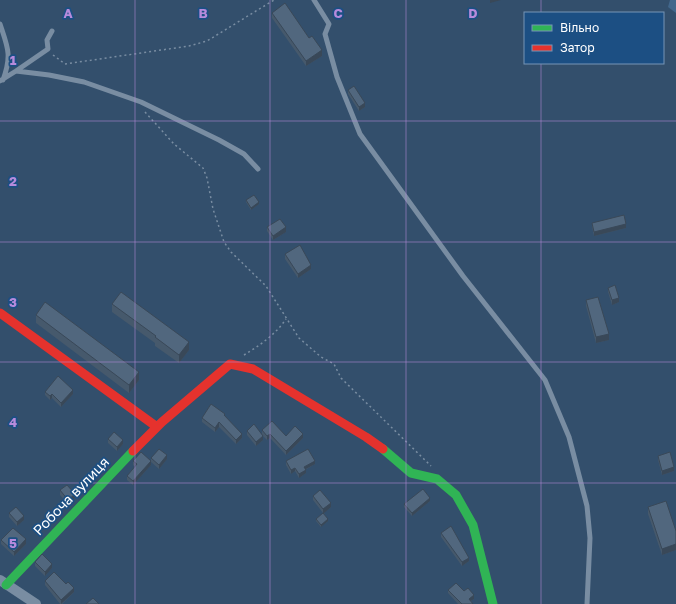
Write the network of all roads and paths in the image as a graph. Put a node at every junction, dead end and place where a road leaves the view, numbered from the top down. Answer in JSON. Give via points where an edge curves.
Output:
{"nodes":[{"id":1,"x":274,"y":0,"type":"edge"},
{"id":2,"x":314,"y":0,"type":"edge"},
{"id":3,"x":0,"y":24,"type":"edge"},
{"id":4,"x":52,"y":31,"type":"dead end"},
{"id":5,"x":48,"y":49,"type":"junction"},
{"id":6,"x":16,"y":71,"type":"junction"},
{"id":7,"x":1,"y":80,"type":"edge"},
{"id":8,"x":133,"y":99,"type":"junction"},
{"id":9,"x":258,"y":169,"type":"dead end"},
{"id":10,"x":0,"y":313,"type":"edge"},
{"id":11,"x":286,"y":319,"type":"junction"},
{"id":12,"x":230,"y":364,"type":"junction"},
{"id":13,"x":157,"y":427,"type":"junction"},
{"id":14,"x":433,"y":468,"type":"dead end"},
{"id":15,"x":3,"y":582,"type":"edge"},
{"id":16,"x":36,"y":604,"type":"edge"},
{"id":17,"x":493,"y":604,"type":"edge"},
{"id":18,"x":587,"y":604,"type":"edge"}],
"edges":[{"from":1,"to":5,"type":"path","via":[[206,41],[189,46],[65,64],[56,59]]},
{"from":2,"to":18,"type":"lane","via":[[329,24],[325,34],[337,77],[360,134],[464,276],[545,380],[569,437],[587,506],[590,538]]},
{"from":3,"to":7,"type":"lane","via":[[9,53],[8,65]]},
{"from":4,"to":5,"type":"lane","via":[[47,40]]},
{"from":5,"to":6,"type":"lane"},
{"from":6,"to":7,"type":"lane"},
{"from":6,"to":8,"type":"lane","via":[[84,82]]},
{"from":8,"to":9,"type":"lane","via":[[244,154]]},
{"from":8,"to":11,"type":"path","via":[[174,144],[203,168],[224,242],[266,286]]},
{"from":10,"to":13,"type":"street"},
{"from":11,"to":12,"type":"path","via":[[256,348]]},
{"from":11,"to":14,"type":"path","via":[[299,338],[321,357],[334,364],[341,378]]},
{"from":12,"to":13,"type":"street","name":"Робоча вулиця"},
{"from":12,"to":17,"type":"street","via":[[253,369],[366,437],[411,473],[437,479],[456,494],[473,525]]},
{"from":13,"to":15,"type":"street","name":"Робоча вулиця"},
{"from":15,"to":16,"type":"street"}]}
